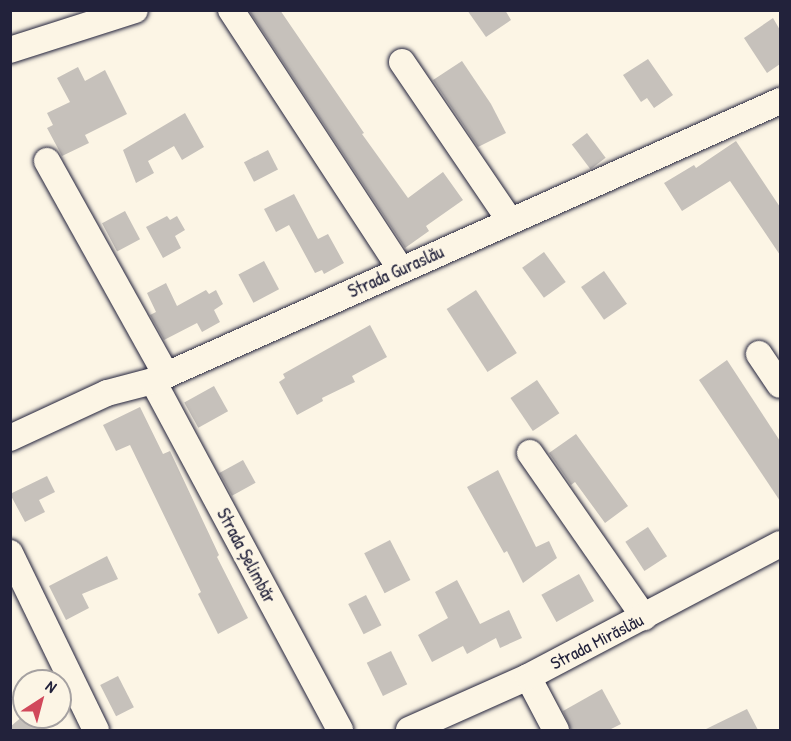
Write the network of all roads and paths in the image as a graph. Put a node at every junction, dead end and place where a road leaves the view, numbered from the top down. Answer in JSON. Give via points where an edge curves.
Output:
{"nodes":[{"id":1,"x":135,"y":10,"type":"edge"},
{"id":2,"x":231,"y":10,"type":"edge"},
{"id":3,"x":10,"y":50,"type":"edge"},
{"id":4,"x":402,"y":62,"type":"dead end"},
{"id":5,"x":779,"y":105,"type":"edge"},
{"id":6,"x":47,"y":161,"type":"dead end"},
{"id":7,"x":510,"y":221,"type":"junction"},
{"id":8,"x":401,"y":270,"type":"junction"},
{"id":9,"x":759,"y":354,"type":"dead end"},
{"id":10,"x":160,"y":378,"type":"junction"},
{"id":11,"x":780,"y":385,"type":"edge"},
{"id":12,"x":10,"y":438,"type":"edge"},
{"id":13,"x":530,"y":453,"type":"dead end"},
{"id":14,"x":780,"y":544,"type":"edge"},
{"id":15,"x":10,"y":553,"type":"edge"},
{"id":16,"x":644,"y":617,"type":"junction"},
{"id":17,"x":528,"y":677,"type":"junction"},
{"id":18,"x":96,"y":730,"type":"edge"},
{"id":19,"x":340,"y":730,"type":"edge"},
{"id":20,"x":409,"y":730,"type":"edge"},
{"id":21,"x":556,"y":730,"type":"edge"}],
"edges":[{"from":1,"to":3,"type":"street"},
{"from":2,"to":8,"type":"street"},
{"from":4,"to":7,"type":"street"},
{"from":5,"to":7,"type":"street","name":"Strada Guraslău"},
{"from":6,"to":10,"type":"street","name":"Strada Șelimbăr"},
{"from":7,"to":8,"type":"street","name":"Strada Guraslău"},
{"from":8,"to":10,"type":"street","name":"Strada Guraslău"},
{"from":9,"to":11,"type":"street"},
{"from":10,"to":12,"type":"street","name":"Strada Guraslău","via":[[107,393]]},
{"from":10,"to":19,"type":"street","name":"Strada Șelimbăr"},
{"from":13,"to":16,"type":"street"},
{"from":14,"to":16,"type":"street","name":"Strada Mirăslău"},
{"from":15,"to":18,"type":"street"},
{"from":16,"to":17,"type":"street","name":"Strada Mirăslău"},
{"from":17,"to":20,"type":"street","name":"Strada Mirăslău"},
{"from":17,"to":21,"type":"street"}]}
